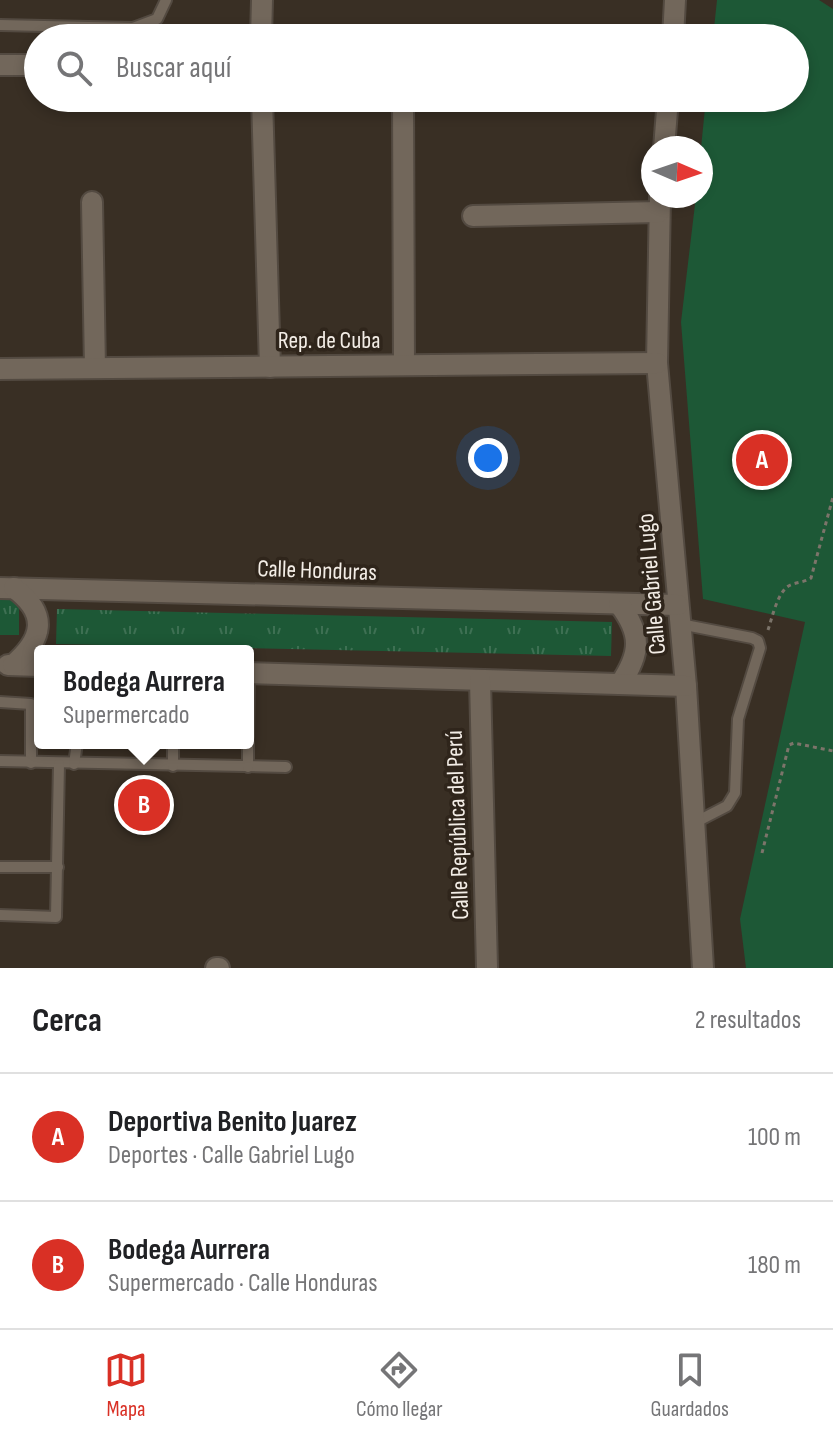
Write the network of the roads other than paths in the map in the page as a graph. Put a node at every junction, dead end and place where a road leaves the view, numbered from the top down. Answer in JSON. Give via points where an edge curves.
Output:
{"nodes":[{"id":1,"x":166,"y":0,"type":"edge"},
{"id":2,"x":262,"y":0,"type":"edge"},
{"id":3,"x":675,"y":0,"type":"edge"},
{"id":4,"x":144,"y":24,"type":"edge"},
{"id":5,"x":261,"y":24,"type":"edge"},
{"id":6,"x":674,"y":24,"type":"edge"},
{"id":7,"x":0,"y":25,"type":"edge"},
{"id":8,"x":24,"y":26,"type":"edge"},
{"id":9,"x":0,"y":65,"type":"edge"},
{"id":10,"x":24,"y":65,"type":"edge"},
{"id":11,"x":262,"y":112,"type":"edge"},
{"id":12,"x":403,"y":112,"type":"edge"},
{"id":13,"x":667,"y":112,"type":"edge"},
{"id":14,"x":665,"y":136,"type":"edge"},
{"id":15,"x":92,"y":202,"type":"dead end"},
{"id":16,"x":641,"y":205,"type":"edge"},
{"id":17,"x":660,"y":208,"type":"edge"},
{"id":18,"x":473,"y":216,"type":"dead end"},
{"id":19,"x":657,"y":363,"type":"junction"},
{"id":20,"x":404,"y":365,"type":"junction"},
{"id":21,"x":270,"y":367,"type":"junction"},
{"id":22,"x":95,"y":368,"type":"junction"},
{"id":23,"x":0,"y":369,"type":"edge"},
{"id":24,"x":7,"y":588,"type":"edge"},
{"id":25,"x":619,"y":604,"type":"junction"},
{"id":26,"x":679,"y":615,"type":"junction"},
{"id":27,"x":7,"y":665,"type":"edge"},
{"id":28,"x":34,"y":666,"type":"edge"},
{"id":29,"x":254,"y":673,"type":"edge"},
{"id":30,"x":480,"y":680,"type":"junction"},
{"id":31,"x":620,"y":684,"type":"junction"},
{"id":32,"x":686,"y":686,"type":"junction"},
{"id":33,"x":0,"y":702,"type":"edge"},
{"id":34,"x":76,"y":749,"type":"edge"},
{"id":35,"x":173,"y":749,"type":"edge"},
{"id":36,"x":248,"y":749,"type":"edge"},
{"id":37,"x":0,"y":761,"type":"edge"},
{"id":38,"x":31,"y":763,"type":"junction"},
{"id":39,"x":59,"y":764,"type":"junction"},
{"id":40,"x":74,"y":764,"type":"junction"},
{"id":41,"x":173,"y":766,"type":"junction"},
{"id":42,"x":248,"y":767,"type":"junction"},
{"id":43,"x":286,"y":767,"type":"dead end"},
{"id":44,"x":696,"y":822,"type":"junction"},
{"id":45,"x":695,"y":843,"type":"junction"},
{"id":46,"x":0,"y":867,"type":"edge"},
{"id":47,"x":58,"y":867,"type":"junction"},
{"id":48,"x":0,"y":915,"type":"edge"},
{"id":49,"x":487,"y":968,"type":"edge"},
{"id":50,"x":703,"y":968,"type":"edge"},
{"id":51,"x":714,"y":968,"type":"edge"}],
"edges":[{"from":1,"to":4,"type":"lane","via":[[157,19]]},
{"from":2,"to":5,"type":"street"},
{"from":3,"to":6,"type":"street"},
{"from":7,"to":8,"type":"lane"},
{"from":9,"to":10,"type":"street"},
{"from":11,"to":21,"type":"street"},
{"from":12,"to":20,"type":"street"},
{"from":13,"to":14,"type":"street"},
{"from":15,"to":22,"type":"street"},
{"from":16,"to":18,"type":"street"},
{"from":17,"to":19,"type":"street","name":"Calle Gabriel Lugo"},
{"from":19,"to":20,"type":"street","name":"Rep. de Cuba"},
{"from":19,"to":26,"type":"street","name":"Calle Gabriel Lugo"},
{"from":20,"to":21,"type":"street","name":"Rep. de Cuba"},
{"from":21,"to":22,"type":"street","name":"Rep. de Cuba"},
{"from":22,"to":23,"type":"street","name":"Rep. de Cuba"},
{"from":24,"to":25,"type":"street","name":"Calle Honduras"},
{"from":24,"to":27,"type":"street","name":"Calle Honduras","via":[[30,600],[38,636],[29,652]]},
{"from":25,"to":26,"type":"street","name":"Calle Honduras"},
{"from":25,"to":31,"type":"street","via":[[633,622],[636,637],[631,668]]},
{"from":26,"to":32,"type":"street","name":"Calle Gabriel Lugo"},
{"from":26,"to":44,"type":"lane","via":[[752,638],[760,648],[738,719],[735,793],[727,806]]},
{"from":27,"to":28,"type":"street","name":"Calle Honduras"},
{"from":29,"to":30,"type":"street"},
{"from":30,"to":31,"type":"street"},
{"from":30,"to":49,"type":"street","name":"Calle República del Perú"},
{"from":31,"to":32,"type":"street"},
{"from":32,"to":44,"type":"street","name":"Calle Gabriel Lugo"},
{"from":33,"to":38,"type":"lane","via":[[31,704]]},
{"from":34,"to":40,"type":"lane"},
{"from":35,"to":41,"type":"lane"},
{"from":36,"to":42,"type":"lane"},
{"from":37,"to":38,"type":"lane"},
{"from":38,"to":39,"type":"lane"},
{"from":39,"to":40,"type":"lane"},
{"from":39,"to":47,"type":"lane"},
{"from":40,"to":41,"type":"lane"},
{"from":41,"to":42,"type":"lane"},
{"from":42,"to":43,"type":"lane"},
{"from":44,"to":45,"type":"street","name":"Calle Gabriel Lugo"},
{"from":45,"to":50,"type":"street","name":"Calle Gabriel Lugo"},
{"from":45,"to":51,"type":"street"},
{"from":46,"to":47,"type":"lane"},
{"from":47,"to":48,"type":"lane","via":[[56,917]]}]}
